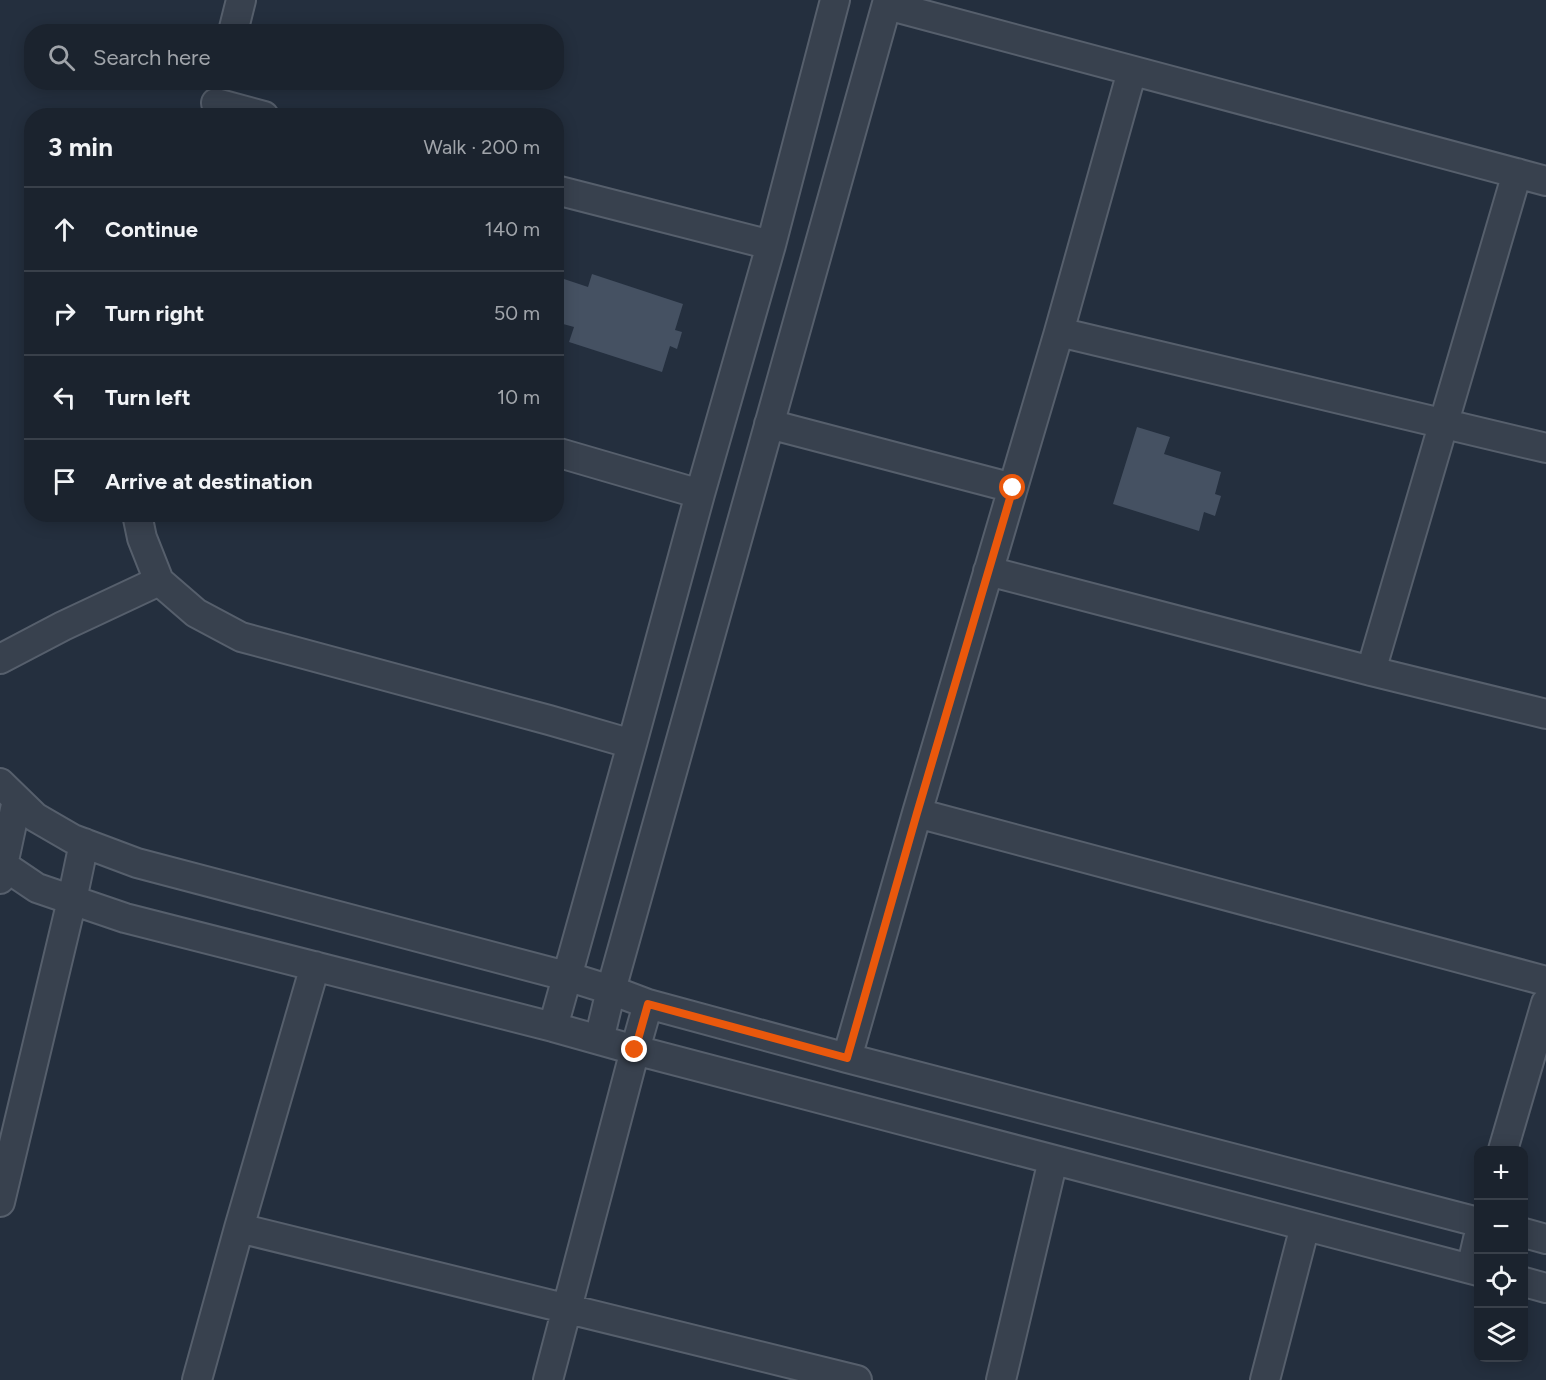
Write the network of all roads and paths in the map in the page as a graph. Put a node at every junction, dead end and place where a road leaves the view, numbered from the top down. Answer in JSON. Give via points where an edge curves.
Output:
{"nodes":[{"id":1,"x":241,"y":0,"type":"edge"},
{"id":2,"x":835,"y":0,"type":"edge"},
{"id":3,"x":887,"y":2,"type":"edge"},
{"id":4,"x":235,"y":24,"type":"edge"},
{"id":5,"x":1132,"y":71,"type":"junction"},
{"id":6,"x":217,"y":100,"type":"edge"},
{"id":7,"x":240,"y":108,"type":"edge"},
{"id":8,"x":1517,"y":173,"type":"junction"},
{"id":9,"x":1546,"y":181,"type":"edge"},
{"id":10,"x":564,"y":192,"type":"edge"},
{"id":11,"x":771,"y":245,"type":"junction"},
{"id":12,"x":1059,"y":332,"type":"junction"},
{"id":13,"x":1444,"y":423,"type":"junction"},
{"id":14,"x":769,"y":424,"type":"junction"},
{"id":15,"x":1546,"y":448,"type":"edge"},
{"id":16,"x":564,"y":454,"type":"edge"},
{"id":17,"x":1013,"y":488,"type":"junction"},
{"id":18,"x":700,"y":494,"type":"junction"},
{"id":19,"x":139,"y":522,"type":"edge"},
{"id":20,"x":988,"y":571,"type":"junction"},
{"id":21,"x":159,"y":581,"type":"junction"},
{"id":22,"x":0,"y":659,"type":"edge"},
{"id":23,"x":1371,"y":671,"type":"junction"},
{"id":24,"x":1546,"y":714,"type":"edge"},
{"id":25,"x":633,"y":744,"type":"junction"},
{"id":26,"x":8,"y":792,"type":"edge"},
{"id":27,"x":917,"y":813,"type":"junction"},
{"id":28,"x":84,"y":843,"type":"junction"},
{"id":29,"x":1,"y":869,"type":"edge"},
{"id":30,"x":72,"y":900,"type":"junction"},
{"id":31,"x":315,"y":966,"type":"junction"},
{"id":32,"x":566,"y":976,"type":"junction"},
{"id":33,"x":1546,"y":981,"type":"edge"},
{"id":34,"x":611,"y":990,"type":"junction"},
{"id":35,"x":1546,"y":1003,"type":"edge"},
{"id":36,"x":648,"y":1004,"type":"junction"},
{"id":37,"x":553,"y":1027,"type":"junction"},
{"id":38,"x":599,"y":1040,"type":"junction"},
{"id":39,"x":635,"y":1050,"type":"junction"},
{"id":40,"x":847,"y":1058,"type":"junction"},
{"id":41,"x":1504,"y":1146,"type":"edge"},
{"id":42,"x":1053,"y":1160,"type":"junction"},
{"id":43,"x":0,"y":1202,"type":"edge"},
{"id":44,"x":1474,"y":1221,"type":"edge"},
{"id":45,"x":1305,"y":1226,"type":"junction"},
{"id":46,"x":239,"y":1228,"type":"junction"},
{"id":47,"x":1528,"y":1234,"type":"edge"},
{"id":48,"x":1546,"y":1239,"type":"edge"},
{"id":49,"x":1474,"y":1270,"type":"edge"},
{"id":50,"x":1528,"y":1283,"type":"edge"},
{"id":51,"x":1546,"y":1288,"type":"edge"},
{"id":52,"x":567,"y":1309,"type":"junction"},
{"id":53,"x":197,"y":1380,"type":"edge"},
{"id":54,"x":548,"y":1380,"type":"edge"},
{"id":55,"x":857,"y":1380,"type":"edge"},
{"id":56,"x":1001,"y":1380,"type":"edge"},
{"id":57,"x":1265,"y":1380,"type":"edge"}],
"edges":[{"from":1,"to":4,"type":"street"},
{"from":2,"to":11,"type":"street"},
{"from":3,"to":5,"type":"street"},
{"from":3,"to":14,"type":"street"},
{"from":5,"to":8,"type":"street"},
{"from":5,"to":12,"type":"street"},
{"from":6,"to":7,"type":"street"},
{"from":8,"to":9,"type":"street"},
{"from":8,"to":13,"type":"street"},
{"from":10,"to":11,"type":"street"},
{"from":11,"to":18,"type":"street"},
{"from":12,"to":13,"type":"street"},
{"from":12,"to":17,"type":"street"},
{"from":13,"to":15,"type":"street"},
{"from":13,"to":23,"type":"street"},
{"from":14,"to":17,"type":"street"},
{"from":14,"to":34,"type":"street"},
{"from":16,"to":18,"type":"street"},
{"from":17,"to":20,"type":"street"},
{"from":18,"to":25,"type":"street"},
{"from":19,"to":21,"type":"street"},
{"from":20,"to":23,"type":"street"},
{"from":20,"to":27,"type":"street"},
{"from":21,"to":22,"type":"street"},
{"from":21,"to":25,"type":"street","via":[[196,613],[241,637]]},
{"from":23,"to":24,"type":"street"},
{"from":25,"to":32,"type":"street"},
{"from":26,"to":28,"type":"street","via":[[35,817]]},
{"from":26,"to":29,"type":"street"},
{"from":27,"to":33,"type":"street"},
{"from":27,"to":40,"type":"street"},
{"from":28,"to":30,"type":"street"},
{"from":28,"to":32,"type":"street","via":[[137,863]]},
{"from":29,"to":30,"type":"street"},
{"from":30,"to":31,"type":"street","via":[[125,918]]},
{"from":30,"to":43,"type":"street"},
{"from":31,"to":37,"type":"street"},
{"from":31,"to":46,"type":"street"},
{"from":32,"to":34,"type":"street"},
{"from":32,"to":37,"type":"street"},
{"from":34,"to":36,"type":"street"},
{"from":34,"to":38,"type":"street"},
{"from":35,"to":41,"type":"street"},
{"from":36,"to":39,"type":"street"},
{"from":36,"to":40,"type":"street"},
{"from":37,"to":38,"type":"street"},
{"from":38,"to":39,"type":"street"},
{"from":39,"to":42,"type":"street"},
{"from":39,"to":52,"type":"street"},
{"from":40,"to":44,"type":"street"},
{"from":42,"to":45,"type":"street"},
{"from":42,"to":56,"type":"street"},
{"from":45,"to":49,"type":"street"},
{"from":45,"to":57,"type":"street"},
{"from":46,"to":52,"type":"street"},
{"from":46,"to":53,"type":"street"},
{"from":47,"to":48,"type":"street"},
{"from":50,"to":51,"type":"street"},
{"from":52,"to":54,"type":"street"},
{"from":52,"to":55,"type":"street"}]}
